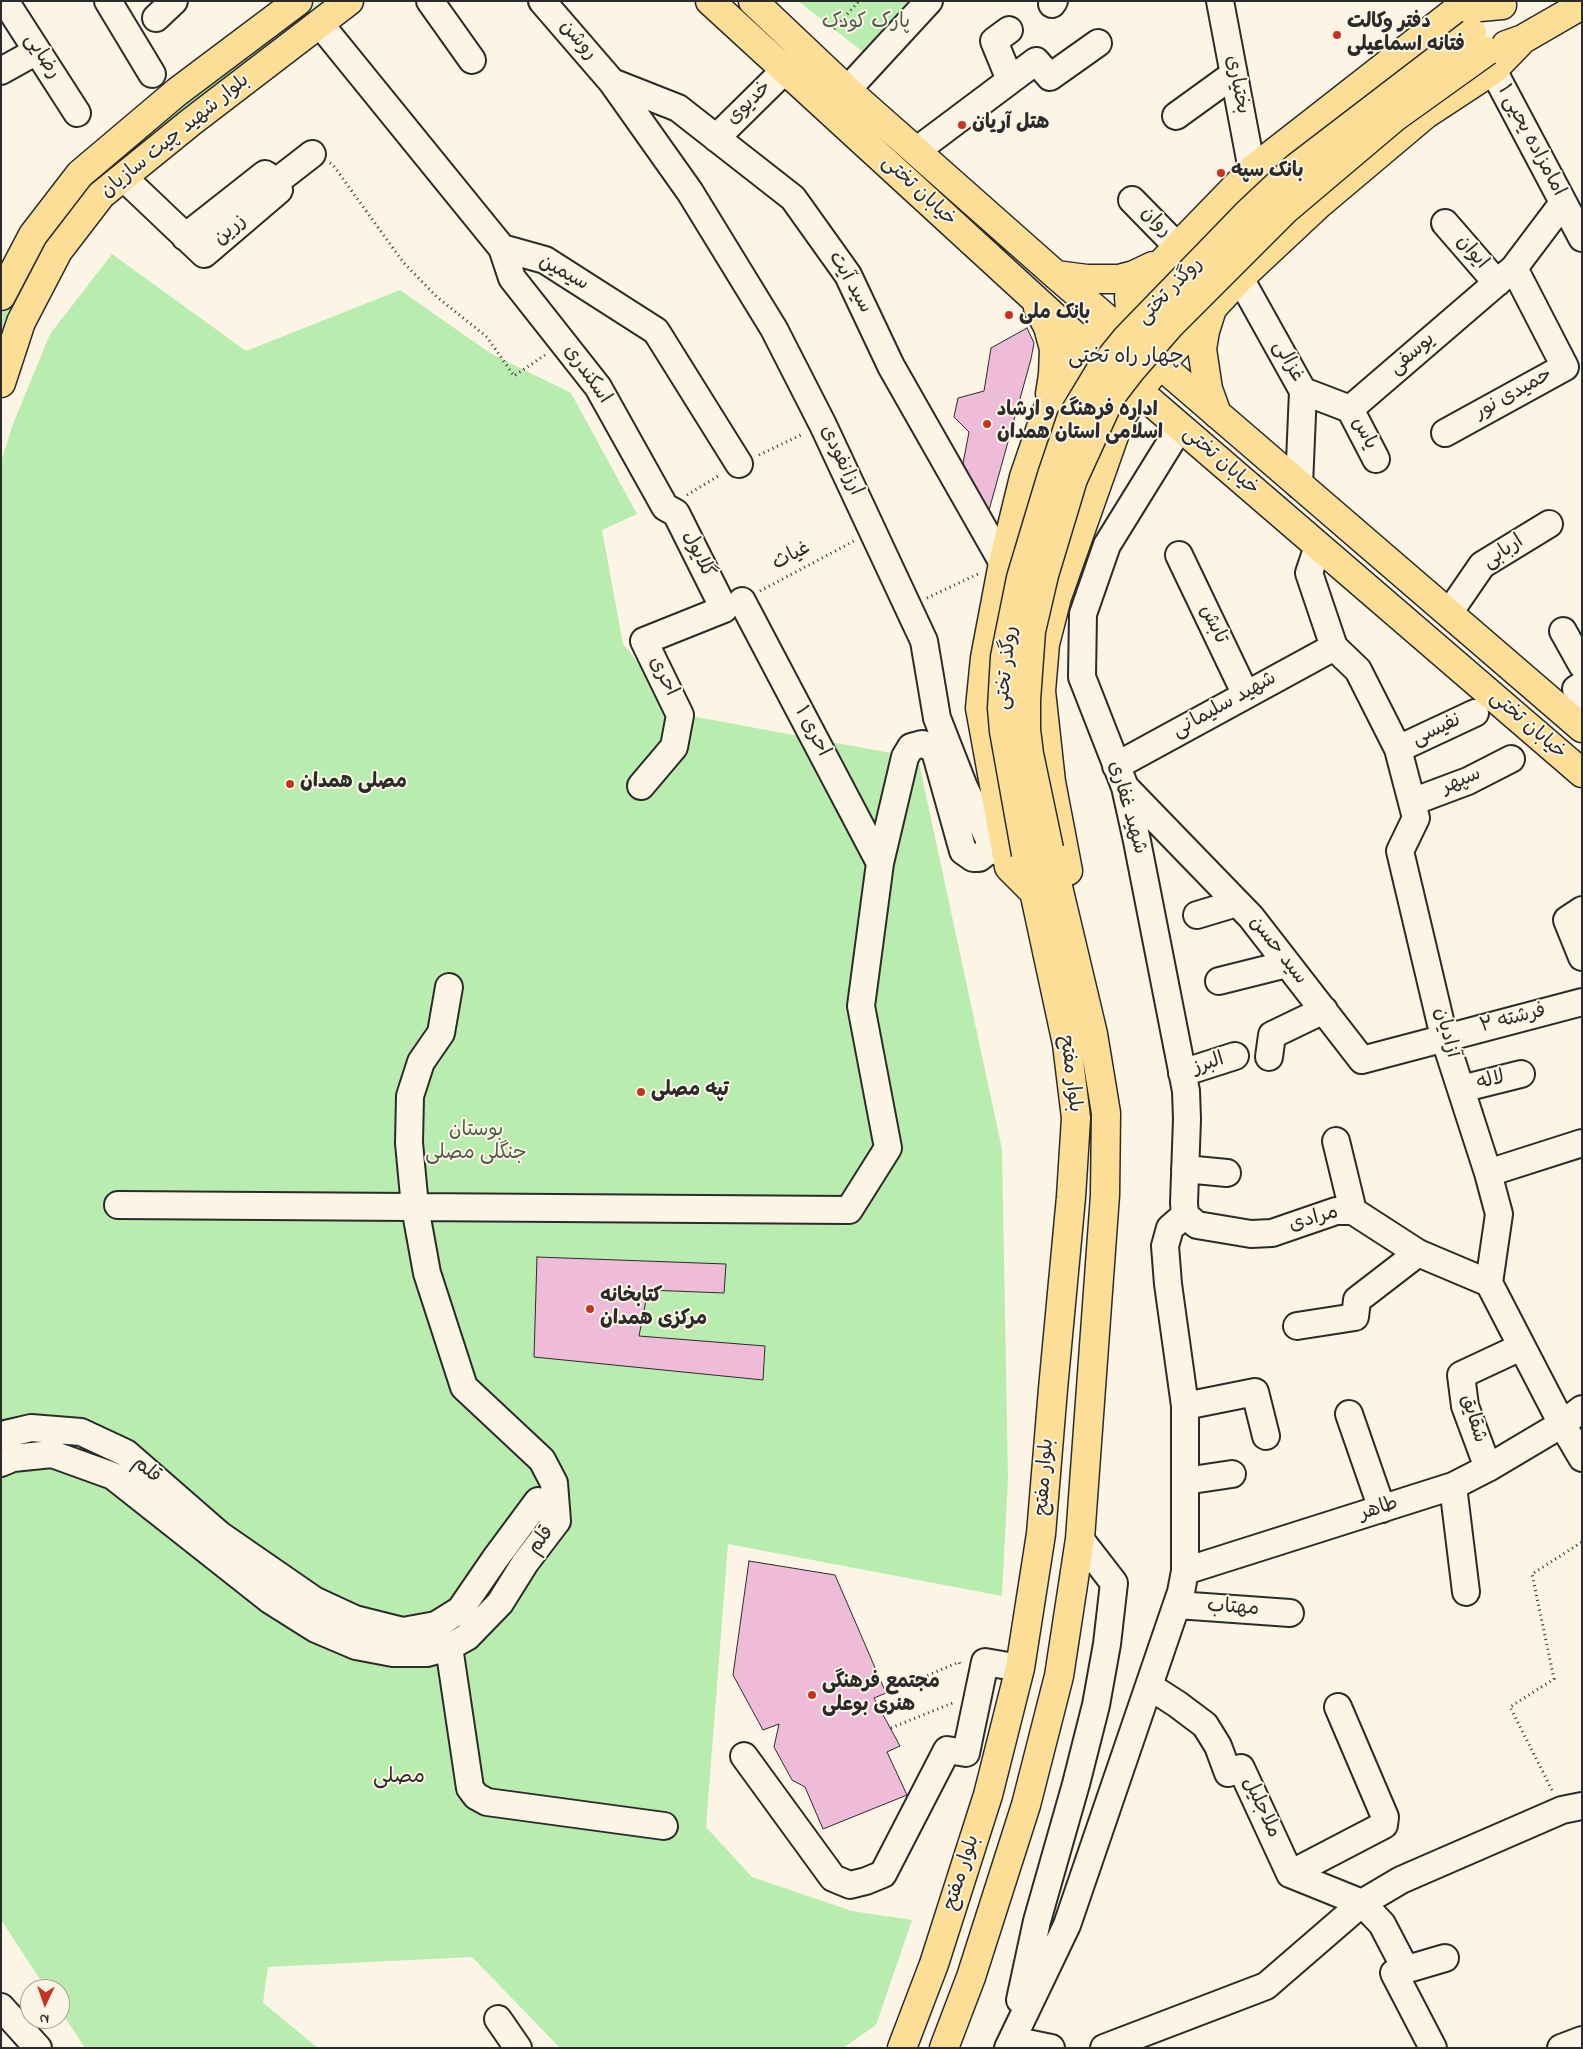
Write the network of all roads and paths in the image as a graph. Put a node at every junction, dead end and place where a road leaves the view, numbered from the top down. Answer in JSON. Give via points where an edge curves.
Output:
{"nodes":[{"id":1,"x":5,"y":1,"type":"edge"},
{"id":2,"x":108,"y":1,"type":"edge"},
{"id":3,"x":298,"y":1,"type":"edge"},
{"id":4,"x":349,"y":1,"type":"edge"},
{"id":5,"x":430,"y":1,"type":"edge"},
{"id":6,"x":542,"y":1,"type":"edge"},
{"id":7,"x":710,"y":1,"type":"edge"},
{"id":8,"x":753,"y":1,"type":"edge"},
{"id":9,"x":859,"y":1,"type":"edge"},
{"id":10,"x":929,"y":1,"type":"edge"},
{"id":11,"x":1220,"y":1,"type":"edge"},
{"id":12,"x":1505,"y":3,"type":"edge"},
{"id":13,"x":1457,"y":5,"type":"edge"},
{"id":14,"x":1582,"y":5,"type":"edge"},
{"id":15,"x":320,"y":24,"type":"junction"},
{"id":16,"x":834,"y":29,"type":"dead end"},
{"id":17,"x":1009,"y":30,"type":"dead end"},
{"id":18,"x":1098,"y":43,"type":"dead end"},
{"id":19,"x":37,"y":51,"type":"junction"},
{"id":20,"x":1484,"y":52,"type":"junction"},
{"id":21,"x":472,"y":60,"type":"dead end"},
{"id":22,"x":785,"y":70,"type":"junction"},
{"id":23,"x":1,"y":71,"type":"edge"},
{"id":24,"x":152,"y":74,"type":"dead end"},
{"id":25,"x":1234,"y":74,"type":"junction"},
{"id":26,"x":1010,"y":80,"type":"junction"},
{"id":27,"x":612,"y":82,"type":"junction"},
{"id":28,"x":847,"y":90,"type":"junction"},
{"id":29,"x":77,"y":113,"type":"dead end"},
{"id":30,"x":1176,"y":116,"type":"dead end"},
{"id":31,"x":716,"y":138,"type":"junction"},
{"id":32,"x":916,"y":151,"type":"junction"},
{"id":33,"x":312,"y":154,"type":"joint"},
{"id":34,"x":1252,"y":170,"type":"junction"},
{"id":35,"x":123,"y":177,"type":"junction"},
{"id":36,"x":1132,"y":200,"type":"dead end"},
{"id":37,"x":1563,"y":203,"type":"junction"},
{"id":38,"x":1445,"y":223,"type":"dead end"},
{"id":39,"x":1582,"y":238,"type":"edge"},
{"id":40,"x":502,"y":248,"type":"junction"},
{"id":41,"x":1171,"y":252,"type":"junction"},
{"id":42,"x":1056,"y":275,"type":"junction"},
{"id":43,"x":1505,"y":276,"type":"junction"},
{"id":44,"x":1240,"y":278,"type":"junction"},
{"id":45,"x":1,"y":296,"type":"edge"},
{"id":46,"x":1031,"y":296,"type":"junction"},
{"id":47,"x":1212,"y":309,"type":"junction"},
{"id":48,"x":1106,"y":318,"type":"junction"},
{"id":49,"x":562,"y":342,"type":"junction"},
{"id":50,"x":1182,"y":342,"type":"junction"},
{"id":51,"x":1085,"y":345,"type":"junction"},
{"id":52,"x":1160,"y":365,"type":"junction"},
{"id":53,"x":1573,"y":371,"type":"edge"},
{"id":54,"x":1062,"y":380,"type":"junction"},
{"id":55,"x":1,"y":383,"type":"edge"},
{"id":56,"x":1138,"y":391,"type":"junction"},
{"id":57,"x":1302,"y":391,"type":"junction"},
{"id":58,"x":1350,"y":409,"type":"junction"},
{"id":59,"x":1046,"y":413,"type":"junction"},
{"id":60,"x":1218,"y":414,"type":"junction"},
{"id":61,"x":1120,"y":419,"type":"junction"},
{"id":62,"x":1177,"y":425,"type":"junction"},
{"id":63,"x":1445,"y":433,"type":"dead end"},
{"id":64,"x":1376,"y":459,"type":"dead end"},
{"id":65,"x":739,"y":464,"type":"dead end"},
{"id":66,"x":1299,"y":485,"type":"junction"},
{"id":67,"x":1094,"y":489,"type":"junction"},
{"id":68,"x":665,"y":507,"type":"joint"},
{"id":69,"x":1549,"y":524,"type":"dead end"},
{"id":70,"x":873,"y":532,"type":"junction"},
{"id":71,"x":1318,"y":546,"type":"junction"},
{"id":72,"x":1178,"y":556,"type":"dead end"},
{"id":73,"x":1003,"y":563,"type":"junction"},
{"id":74,"x":733,"y":605,"type":"junction"},
{"id":75,"x":908,"y":606,"type":"junction"},
{"id":76,"x":1449,"y":614,"type":"junction"},
{"id":77,"x":1563,"y":631,"type":"dead end"},
{"id":78,"x":1334,"y":647,"type":"junction"},
{"id":79,"x":1582,"y":666,"type":"edge"},
{"id":80,"x":1582,"y":685,"type":"edge"},
{"id":81,"x":1246,"y":695,"type":"junction"},
{"id":82,"x":1582,"y":696,"type":"edge"},
{"id":83,"x":1475,"y":713,"type":"dead end"},
{"id":84,"x":1582,"y":728,"type":"edge"},
{"id":85,"x":1398,"y":749,"type":"junction"},
{"id":86,"x":1511,"y":759,"type":"dead end"},
{"id":87,"x":1582,"y":773,"type":"edge"},
{"id":88,"x":1121,"y":776,"type":"junction"},
{"id":89,"x":641,"y":786,"type":"dead end"},
{"id":90,"x":1412,"y":802,"type":"junction"},
{"id":91,"x":989,"y":838,"type":"junction"},
{"id":92,"x":1028,"y":856,"type":"junction"},
{"id":93,"x":880,"y":863,"type":"junction"},
{"id":94,"x":1238,"y":903,"type":"junction"},
{"id":95,"x":1064,"y":909,"type":"junction"},
{"id":96,"x":1582,"y":910,"type":"edge"},
{"id":97,"x":1197,"y":915,"type":"dead end"},
{"id":98,"x":1582,"y":957,"type":"edge"},
{"id":99,"x":1287,"y":964,"type":"junction"},
{"id":100,"x":1219,"y":981,"type":"dead end"},
{"id":101,"x":449,"y":987,"type":"dead end"},
{"id":102,"x":1582,"y":1002,"type":"edge"},
{"id":103,"x":1324,"y":1010,"type":"junction"},
{"id":104,"x":1444,"y":1037,"type":"junction"},
{"id":105,"x":1235,"y":1056,"type":"dead end"},
{"id":106,"x":1269,"y":1057,"type":"dead end"},
{"id":107,"x":1182,"y":1073,"type":"junction"},
{"id":108,"x":1522,"y":1074,"type":"dead end"},
{"id":109,"x":1461,"y":1089,"type":"junction"},
{"id":110,"x":1336,"y":1141,"type":"dead end"},
{"id":111,"x":1582,"y":1143,"type":"edge"},
{"id":112,"x":1185,"y":1168,"type":"junction"},
{"id":113,"x":1228,"y":1173,"type":"dead end"},
{"id":114,"x":1488,"y":1173,"type":"junction"},
{"id":115,"x":118,"y":1206,"type":"dead end"},
{"id":116,"x":415,"y":1207,"type":"junction"},
{"id":117,"x":1353,"y":1210,"type":"junction"},
{"id":118,"x":1185,"y":1215,"type":"junction"},
{"id":119,"x":1418,"y":1253,"type":"junction"},
{"id":120,"x":1489,"y":1283,"type":"junction"},
{"id":121,"x":1297,"y":1326,"type":"dead end"},
{"id":122,"x":1521,"y":1347,"type":"junction"},
{"id":123,"x":1185,"y":1406,"type":"junction"},
{"id":124,"x":1349,"y":1414,"type":"dead end"},
{"id":125,"x":1572,"y":1416,"type":"edge"},
{"id":126,"x":1,"y":1435,"type":"edge"},
{"id":127,"x":1266,"y":1436,"type":"dead end"},
{"id":128,"x":1582,"y":1458,"type":"edge"},
{"id":129,"x":1,"y":1463,"type":"edge"},
{"id":130,"x":1488,"y":1468,"type":"junction"},
{"id":131,"x":1232,"y":1474,"type":"dead end"},
{"id":132,"x":1185,"y":1481,"type":"junction"},
{"id":133,"x":1453,"y":1486,"type":"junction"},
{"id":134,"x":1382,"y":1508,"type":"junction"},
{"id":135,"x":557,"y":1521,"type":"junction"},
{"id":136,"x":1080,"y":1539,"type":"junction"},
{"id":137,"x":1582,"y":1542,"type":"edge"},
{"id":138,"x":1185,"y":1572,"type":"junction"},
{"id":139,"x":1466,"y":1592,"type":"dead end"},
{"id":140,"x":1177,"y":1605,"type":"junction"},
{"id":141,"x":1290,"y":1613,"type":"dead end"},
{"id":142,"x":449,"y":1647,"type":"junction"},
{"id":143,"x":959,"y":1662,"type":"dead end"},
{"id":144,"x":1020,"y":1668,"type":"junction"},
{"id":145,"x":1149,"y":1686,"type":"junction"},
{"id":146,"x":886,"y":1693,"type":"dead end"},
{"id":147,"x":958,"y":1700,"type":"dead end"},
{"id":148,"x":1338,"y":1707,"type":"dead end"},
{"id":149,"x":890,"y":1728,"type":"dead end"},
{"id":150,"x":966,"y":1753,"type":"junction"},
{"id":151,"x":744,"y":1756,"type":"dead end"},
{"id":152,"x":997,"y":1758,"type":"junction"},
{"id":153,"x":1572,"y":1808,"type":"edge"},
{"id":154,"x":664,"y":1826,"type":"dead end"},
{"id":155,"x":1290,"y":1874,"type":"junction"},
{"id":156,"x":1362,"y":1903,"type":"junction"},
{"id":157,"x":1445,"y":1958,"type":"dead end"},
{"id":158,"x":1406,"y":1970,"type":"junction"},
{"id":159,"x":1,"y":2007,"type":"edge"},
{"id":160,"x":498,"y":2019,"type":"dead end"},
{"id":161,"x":1582,"y":2040,"type":"edge"},
{"id":162,"x":1010,"y":2044,"type":"edge"},
{"id":163,"x":38,"y":2048,"type":"edge"},
{"id":164,"x":518,"y":2048,"type":"edge"},
{"id":165,"x":902,"y":2048,"type":"edge"},
{"id":166,"x":944,"y":2048,"type":"edge"},
{"id":167,"x":1051,"y":2048,"type":"edge"},
{"id":168,"x":1104,"y":2048,"type":"edge"},
{"id":169,"x":1433,"y":2048,"type":"edge"},
{"id":170,"x":1561,"y":2048,"type":"edge"}],
"edges":[{"from":1,"to":19,"type":"street","name":"رضایی"},
{"from":2,"to":24,"type":"street"},
{"from":3,"to":45,"type":"main road","name":"بلوار شهید چیت سازیان","via":[[172,96],[80,174],[33,235]]},
{"from":4,"to":15,"type":"main road","name":"بلوار شهید چیت سازیان"},
{"from":5,"to":21,"type":"street"},
{"from":6,"to":27,"type":"street","name":"روشن"},
{"from":7,"to":22,"type":"main road","name":"خیابان تختی"},
{"from":8,"to":28,"type":"main road","name":"خیابان تختی"},
{"from":9,"to":16,"type":"path"},
{"from":10,"to":28,"type":"street"},
{"from":11,"to":25,"type":"street","name":"بختیاری"},
{"from":12,"to":13,"type":"main road"},
{"from":12,"to":20,"type":"main road"},
{"from":13,"to":34,"type":"main road"},
{"from":14,"to":20,"type":"main road","via":[[1524,39]]},
{"from":15,"to":35,"type":"main road","name":"بلوار شهید چیت سازیان"},
{"from":15,"to":40,"type":"street"},
{"from":17,"to":26,"type":"street","via":[[994,42]]},
{"from":18,"to":26,"type":"street","via":[[1050,77],[1036,61]]},
{"from":19,"to":23,"type":"street"},
{"from":19,"to":29,"type":"street","name":"رضایی"},
{"from":20,"to":37,"type":"street","name":"امامزاده یحیی ۱"},
{"from":20,"to":44,"type":"main road","via":[[1426,114],[1318,205]]},
{"from":20,"to":92,"type":"main road","name":"روگذر تختی","bridge":true,"via":[[1297,167],[1126,339],[1100,371],[1071,419],[1020,578],[1005,657],[1004,731]]},
{"from":22,"to":31,"type":"street","name":"خدیوی"},
{"from":22,"to":46,"type":"main road","name":"خیابان تختی"},
{"from":25,"to":30,"type":"street"},
{"from":25,"to":34,"type":"street","name":"بختیاری"},
{"from":26,"to":32,"type":"street"},
{"from":27,"to":31,"type":"street","name":"سید آیت","via":[[678,108]]},
{"from":27,"to":70,"type":"street","name":"ارزانفودی","via":[[690,192],[774,330],[824,425]]},
{"from":28,"to":32,"type":"main road","name":"خیابان تختی"},
{"from":31,"to":73,"type":"street","name":"سید آیت","via":[[793,198],[848,275],[891,366]]},
{"from":32,"to":42,"type":"main road","name":"خیابان تختی"},
{"from":33,"to":35,"type":"street","name":"زرین","via":[[276,182],[278,190],[204,254]]},
{"from":33,"to":49,"type":"path","via":[[333,165],[403,262],[437,297],[488,337],[514,376]]},
{"from":34,"to":41,"type":"main road"},
{"from":35,"to":55,"type":"main road","name":"بلوار شهید چیت سازیان","via":[[101,195],[58,251],[21,322]]},
{"from":36,"to":41,"type":"street","name":"روان"},
{"from":37,"to":39,"type":"street","name":"امامزاده یحیی ۱"},
{"from":37,"to":43,"type":"street","name":"یوسفی"},
{"from":38,"to":43,"type":"street","name":"ایوان"},
{"from":40,"to":49,"type":"street","name":"اسکندری","via":[[512,278]]},
{"from":40,"to":65,"type":"street","name":"سیمین","via":[[545,260],[656,331]]},
{"from":41,"to":42,"type":"main road","via":[[1150,268],[1120,279]]},
{"from":41,"to":50,"type":"main road","via":[[1129,296],[1130,311],[1135,326],[1145,335],[1157,341]]},
{"from":42,"to":48,"type":"main road","name":"خیابان تختی"},
{"from":43,"to":53,"type":"street","name":"حمیدی نور"},
{"from":43,"to":58,"type":"street","name":"یوسفی"},
{"from":44,"to":47,"type":"main road"},
{"from":44,"to":57,"type":"street","name":"غزالی"},
{"from":46,"to":51,"type":"main road","name":"خیابان تختی"},
{"from":46,"to":59,"type":"main road","via":[[1048,327],[1054,349]]},
{"from":47,"to":50,"type":"main road"},
{"from":47,"to":60,"type":"main road","via":[[1202,349],[1208,389]]},
{"from":48,"to":51,"type":"main road"},
{"from":48,"to":52,"type":"main road","name":"خیابان تختی"},
{"from":49,"to":68,"type":"street","name":"اسکندری","via":[[598,387]]},
{"from":50,"to":52,"type":"main road"},
{"from":51,"to":54,"type":"main road"},
{"from":51,"to":56,"type":"main road","name":"خیابان تختی"},
{"from":52,"to":56,"type":"main road"},
{"from":52,"to":60,"type":"main road","name":"خیابان تختی"},
{"from":53,"to":63,"type":"street","name":"حمیدی نور"},
{"from":54,"to":59,"type":"main road"},
{"from":54,"to":61,"type":"main road","via":[[1085,376],[1107,384],[1116,398]]},
{"from":56,"to":61,"type":"main road"},
{"from":56,"to":62,"type":"main road","name":"خیابان تختی"},
{"from":57,"to":58,"type":"street"},
{"from":57,"to":66,"type":"street","name":"غزالی"},
{"from":58,"to":64,"type":"street","name":"یاس"},
{"from":59,"to":73,"type":"main road","via":[[1024,478]]},
{"from":60,"to":66,"type":"main road","name":"خیابان تختی"},
{"from":61,"to":67,"type":"main road"},
{"from":62,"to":67,"type":"main road","via":[[1154,417],[1134,424]]},
{"from":62,"to":71,"type":"main road","name":"خیابان تختی"},
{"from":62,"to":88,"type":"street","name":"شهید غفاری","via":[[1107,544],[1083,614],[1082,677]]},
{"from":66,"to":76,"type":"main road","name":"خیابان تختی"},
{"from":67,"to":95,"type":"main road","via":[[1057,597],[1045,644],[1041,691],[1051,782],[1069,877]]},
{"from":68,"to":74,"type":"street","name":"گلایول","via":[[676,513]]},
{"from":69,"to":76,"type":"street","name":"اربابی","via":[[1482,566]]},
{"from":70,"to":74,"type":"path","name":"غیاث"},
{"from":70,"to":75,"type":"street","name":"ارزانفودی"},
{"from":71,"to":78,"type":"street","via":[[1309,574]]},
{"from":71,"to":87,"type":"main road","name":"خیابان تختی"},
{"from":72,"to":81,"type":"street","name":"تابش"},
{"from":73,"to":75,"type":"path"},
{"from":73,"to":92,"type":"main road","via":[[984,658],[980,708]]},
{"from":74,"to":89,"type":"street","name":"احری","via":[[644,642],[680,714],[674,747]]},
{"from":74,"to":93,"type":"street","name":"احری ۱"},
{"from":75,"to":91,"type":"street","name":"ارزانفودی","via":[[924,641],[936,718]]},
{"from":76,"to":84,"type":"main road","name":"خیابان تختی"},
{"from":77,"to":79,"type":"street"},
{"from":78,"to":81,"type":"street","name":"شهید سلیمانی"},
{"from":78,"to":85,"type":"street","name":"آزادیان","via":[[1358,670]]},
{"from":80,"to":82,"type":"street","via":[[1576,689]]},
{"from":81,"to":88,"type":"street","name":"شهید سلیمانی"},
{"from":83,"to":85,"type":"street","name":"نفیسی"},
{"from":85,"to":90,"type":"street","name":"آزادیان"},
{"from":86,"to":90,"type":"street","name":"سپهر","via":[[1468,781]]},
{"from":88,"to":94,"type":"street","name":"سید حسن"},
{"from":88,"to":107,"type":"street","name":"شهید غفاری","via":[[1138,841]]},
{"from":90,"to":104,"type":"street","name":"آزادیان","via":[[1416,818],[1400,851]]},
{"from":91,"to":92,"type":"street","name":"ارزانفودی"},
{"from":91,"to":93,"type":"street","via":[[985,855],[973,858],[963,851],[935,751],[927,745],[917,745],[905,757]]},
{"from":92,"to":95,"type":"main road","name":"بلوار مفتح"},
{"from":92,"to":144,"type":"main road","name":"بلوار مفتح","via":[[1067,1044],[1076,1118],[1041,1534]]},
{"from":93,"to":116,"type":"street","via":[[861,1006],[888,1148],[849,1210]]},
{"from":94,"to":97,"type":"street"},
{"from":94,"to":99,"type":"street","name":"سید حسن"},
{"from":95,"to":136,"type":"main road","name":"بلوار مفتح","via":[[1094,1034],[1106,1113],[1105,1195]]},
{"from":96,"to":98,"type":"street","via":[[1567,920]]},
{"from":99,"to":100,"type":"street"},
{"from":99,"to":103,"type":"street","name":"سید حسن"},
{"from":101,"to":116,"type":"street","via":[[441,1033],[421,1062],[410,1096],[409,1143]]},
{"from":102,"to":104,"type":"street","name":"فرشته ۲"},
{"from":103,"to":104,"type":"street","name":"سید حسن","via":[[1362,1060]]},
{"from":103,"to":106,"type":"street","via":[[1272,1035]]},
{"from":104,"to":109,"type":"street","name":"آزادیان"},
{"from":105,"to":107,"type":"street","name":"البرز"},
{"from":107,"to":112,"type":"street","name":"شهید غفاری","via":[[1187,1119]]},
{"from":108,"to":109,"type":"street","name":"لاله"},
{"from":109,"to":114,"type":"street","name":"آزادیان"},
{"from":110,"to":117,"type":"street"},
{"from":111,"to":114,"type":"street"},
{"from":112,"to":113,"type":"street"},
{"from":112,"to":118,"type":"street","name":"شهید غفاری"},
{"from":114,"to":120,"type":"street","name":"آزادیان","via":[[1499,1214]]},
{"from":115,"to":116,"type":"street"},
{"from":116,"to":135,"type":"street","via":[[427,1273],[464,1387],[542,1460],[554,1483]]},
{"from":117,"to":118,"type":"street","name":"مرادی","via":[[1336,1211],[1272,1233],[1251,1234],[1196,1225]]},
{"from":117,"to":119,"type":"street","name":"مرادی"},
{"from":118,"to":123,"type":"street","via":[[1170,1228],[1165,1246]]},
{"from":119,"to":120,"type":"street","name":"مرادی"},
{"from":119,"to":121,"type":"street","via":[[1357,1300],[1356,1317]]},
{"from":120,"to":122,"type":"street"},
{"from":122,"to":125,"type":"street"},
{"from":122,"to":130,"type":"street","name":"شقایق","via":[[1461,1375],[1465,1406]]},
{"from":123,"to":127,"type":"street","via":[[1255,1392]]},
{"from":123,"to":132,"type":"street"},
{"from":124,"to":134,"type":"street"},
{"from":125,"to":128,"type":"street"},
{"from":125,"to":130,"type":"street","name":"طاهر"},
{"from":126,"to":135,"type":"street","name":"قلم","via":[[31,1428],[81,1432],[126,1453],[220,1535],[314,1600],[355,1619],[403,1631],[436,1626],[460,1610],[538,1501]]},
{"from":129,"to":142,"type":"street","name":"قلم","via":[[13,1458],[52,1454],[113,1476],[270,1600],[316,1629],[356,1646],[402,1653],[427,1653]]},
{"from":130,"to":133,"type":"street","name":"طاهر"},
{"from":131,"to":132,"type":"street"},
{"from":132,"to":138,"type":"street"},
{"from":133,"to":134,"type":"street","name":"طاهر"},
{"from":133,"to":139,"type":"street"},
{"from":134,"to":138,"type":"street","name":"طاهر"},
{"from":135,"to":142,"type":"street","name":"قلم","via":[[500,1603],[468,1637]]},
{"from":136,"to":162,"type":"street","via":[[1114,1583],[1107,1644],[1096,1705],[1037,1921]]},
{"from":136,"to":166,"type":"main road","name":"بلوار مفتح","via":[[1059,1676],[1026,1805],[971,1977]]},
{"from":137,"to":153,"type":"path","via":[[1532,1574],[1554,1679],[1510,1707]]},
{"from":138,"to":140,"type":"street"},
{"from":140,"to":141,"type":"street","name":"مهتاب"},
{"from":140,"to":145,"type":"street"},
{"from":142,"to":154,"type":"street","via":[[470,1788],[476,1796],[487,1802]]},
{"from":143,"to":146,"type":"path"},
{"from":144,"to":150,"type":"street","via":[[985,1662]]},
{"from":144,"to":152,"type":"main road","name":"بلوار مفتح"},
{"from":145,"to":155,"type":"street","name":"ملاجلیل","via":[[1205,1725],[1218,1746],[1228,1773],[1241,1768]]},
{"from":145,"to":162,"type":"street","via":[[1067,1925]]},
{"from":147,"to":149,"type":"path"},
{"from":148,"to":155,"type":"street","via":[[1385,1817],[1384,1825]]},
{"from":150,"to":151,"type":"street","via":[[947,1750],[883,1874],[850,1884],[833,1878]]},
{"from":150,"to":152,"type":"street"},
{"from":152,"to":165,"type":"main road","name":"بلوار مفتح","via":[[934,1964]]},
{"from":153,"to":156,"type":"street","via":[[1401,1880]]},
{"from":155,"to":156,"type":"street"},
{"from":156,"to":158,"type":"street","via":[[1382,1924]]},
{"from":156,"to":168,"type":"street","via":[[1266,1986]]},
{"from":157,"to":158,"type":"street"},
{"from":158,"to":169,"type":"street","via":[[1394,1973]]},
{"from":159,"to":163,"type":"street"},
{"from":160,"to":164,"type":"street"},
{"from":161,"to":170,"type":"street"},
{"from":162,"to":167,"type":"street"}]}
